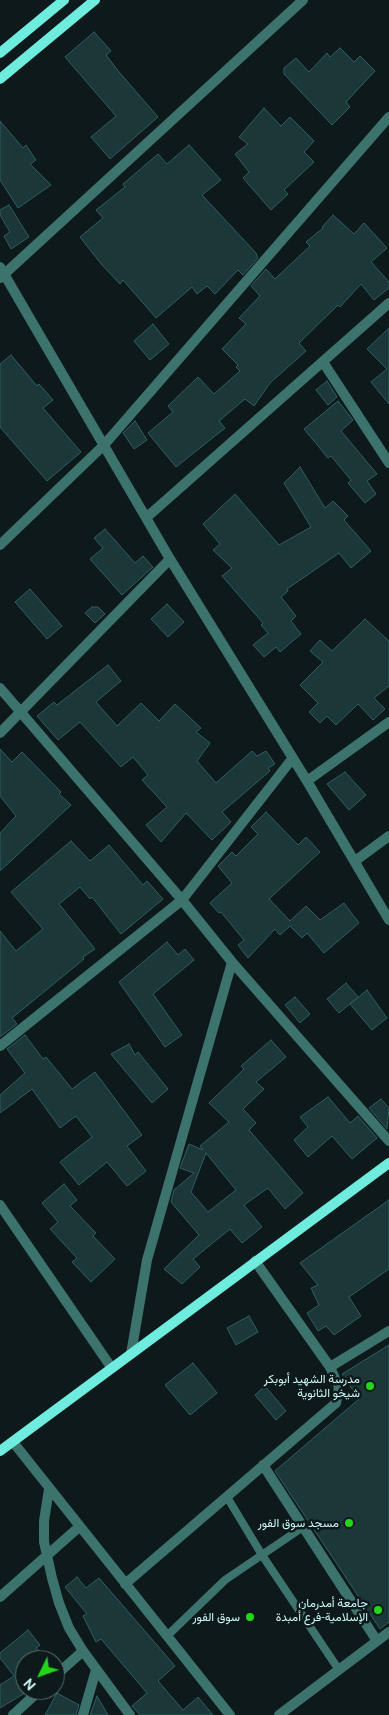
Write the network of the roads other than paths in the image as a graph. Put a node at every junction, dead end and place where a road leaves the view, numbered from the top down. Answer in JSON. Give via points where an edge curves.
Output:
{"nodes":[{"id":1,"x":64,"y":0,"type":"edge"},
{"id":2,"x":95,"y":0,"type":"edge"},
{"id":3,"x":303,"y":0,"type":"edge"},
{"id":4,"x":0,"y":52,"type":"edge"},
{"id":5,"x":0,"y":79,"type":"edge"},
{"id":6,"x":389,"y":117,"type":"edge"},
{"id":7,"x":2,"y":273,"type":"edge"},
{"id":8,"x":389,"y":303,"type":"edge"},
{"id":9,"x":323,"y":362,"type":"junction"},
{"id":10,"x":104,"y":445,"type":"junction"},
{"id":11,"x":389,"y":463,"type":"edge"},
{"id":12,"x":146,"y":517,"type":"junction"},
{"id":13,"x":0,"y":545,"type":"edge"},
{"id":14,"x":170,"y":558,"type":"junction"},
{"id":15,"x":0,"y":688,"type":"edge"},
{"id":16,"x":21,"y":713,"type":"junction"},
{"id":17,"x":389,"y":722,"type":"edge"},
{"id":18,"x":0,"y":733,"type":"edge"},
{"id":19,"x":292,"y":759,"type":"junction"},
{"id":20,"x":307,"y":781,"type":"junction"},
{"id":21,"x":389,"y":836,"type":"edge"},
{"id":22,"x":355,"y":861,"type":"junction"},
{"id":23,"x":182,"y":900,"type":"junction"},
{"id":24,"x":389,"y":920,"type":"edge"},
{"id":25,"x":232,"y":962,"type":"junction"},
{"id":26,"x":0,"y":1046,"type":"edge"},
{"id":27,"x":389,"y":1141,"type":"edge"},
{"id":28,"x":389,"y":1163,"type":"edge"},
{"id":29,"x":0,"y":1205,"type":"edge"},
{"id":30,"x":255,"y":1261,"type":"junction"},
{"id":31,"x":389,"y":1330,"type":"edge"},
{"id":32,"x":130,"y":1354,"type":"junction"},
{"id":33,"x":111,"y":1367,"type":"junction"},
{"id":34,"x":330,"y":1367,"type":"junction"},
{"id":35,"x":13,"y":1442,"type":"junction"},
{"id":36,"x":1,"y":1449,"type":"edge"},
{"id":37,"x":263,"y":1465,"type":"junction"},
{"id":38,"x":50,"y":1489,"type":"junction"},
{"id":39,"x":227,"y":1497,"type":"junction"},
{"id":40,"x":79,"y":1526,"type":"junction"},
{"id":41,"x":303,"y":1526,"type":"junction"},
{"id":42,"x":262,"y":1554,"type":"junction"},
{"id":43,"x":46,"y":1555,"type":"junction"},
{"id":44,"x":125,"y":1584,"type":"junction"},
{"id":45,"x":0,"y":1597,"type":"edge"},
{"id":46,"x":389,"y":1632,"type":"edge"},
{"id":47,"x":167,"y":1636,"type":"junction"},
{"id":48,"x":378,"y":1641,"type":"junction"},
{"id":49,"x":83,"y":1651,"type":"junction"},
{"id":50,"x":65,"y":1667,"type":"edge"},
{"id":51,"x":96,"y":1670,"type":"junction"},
{"id":52,"x":339,"y":1670,"type":"junction"},
{"id":53,"x":29,"y":1700,"type":"edge"},
{"id":54,"x":13,"y":1715,"type":"edge"},
{"id":55,"x":83,"y":1715,"type":"edge"},
{"id":56,"x":130,"y":1715,"type":"edge"},
{"id":57,"x":230,"y":1715,"type":"edge"},
{"id":58,"x":279,"y":1715,"type":"edge"}],
"edges":[{"from":1,"to":4,"type":"street"},
{"from":2,"to":5,"type":"street"},
{"from":3,"to":7,"type":"street"},
{"from":6,"to":10,"type":"street"},
{"from":7,"to":10,"type":"street"},
{"from":8,"to":9,"type":"street"},
{"from":9,"to":11,"type":"street"},
{"from":9,"to":12,"type":"street"},
{"from":10,"to":12,"type":"street"},
{"from":10,"to":13,"type":"street"},
{"from":12,"to":14,"type":"street"},
{"from":14,"to":16,"type":"street"},
{"from":14,"to":19,"type":"street"},
{"from":15,"to":16,"type":"street"},
{"from":16,"to":18,"type":"street"},
{"from":16,"to":23,"type":"street"},
{"from":17,"to":20,"type":"street"},
{"from":19,"to":20,"type":"street"},
{"from":19,"to":23,"type":"street"},
{"from":20,"to":22,"type":"street"},
{"from":21,"to":22,"type":"street"},
{"from":22,"to":24,"type":"street"},
{"from":23,"to":25,"type":"street"},
{"from":23,"to":26,"type":"street"},
{"from":25,"to":27,"type":"street"},
{"from":25,"to":32,"type":"street","via":[[147,1260]]},
{"from":28,"to":30,"type":"street"},
{"from":29,"to":33,"type":"street"},
{"from":30,"to":32,"type":"street"},
{"from":30,"to":34,"type":"street"},
{"from":31,"to":34,"type":"street"},
{"from":32,"to":33,"type":"street"},
{"from":33,"to":35,"type":"street"},
{"from":34,"to":37,"type":"street","via":[[339,1387],[336,1403]]},
{"from":35,"to":36,"type":"street"},
{"from":35,"to":38,"type":"street"},
{"from":37,"to":39,"type":"street"},
{"from":37,"to":41,"type":"street"},
{"from":38,"to":40,"type":"street"},
{"from":38,"to":43,"type":"street","via":[[44,1521]]},
{"from":39,"to":42,"type":"lane"},
{"from":39,"to":44,"type":"street"},
{"from":40,"to":43,"type":"street"},
{"from":40,"to":44,"type":"street"},
{"from":41,"to":42,"type":"lane"},
{"from":41,"to":48,"type":"street"},
{"from":42,"to":47,"type":"lane","via":[[225,1580]]},
{"from":42,"to":52,"type":"lane"},
{"from":43,"to":45,"type":"street"},
{"from":43,"to":49,"type":"street","via":[[69,1628]]},
{"from":44,"to":47,"type":"street"},
{"from":46,"to":48,"type":"street"},
{"from":47,"to":57,"type":"street"},
{"from":48,"to":52,"type":"street"},
{"from":49,"to":50,"type":"street"},
{"from":49,"to":51,"type":"street"},
{"from":51,"to":55,"type":"street"},
{"from":51,"to":56,"type":"street"},
{"from":52,"to":58,"type":"street"},
{"from":53,"to":54,"type":"street"}]}
